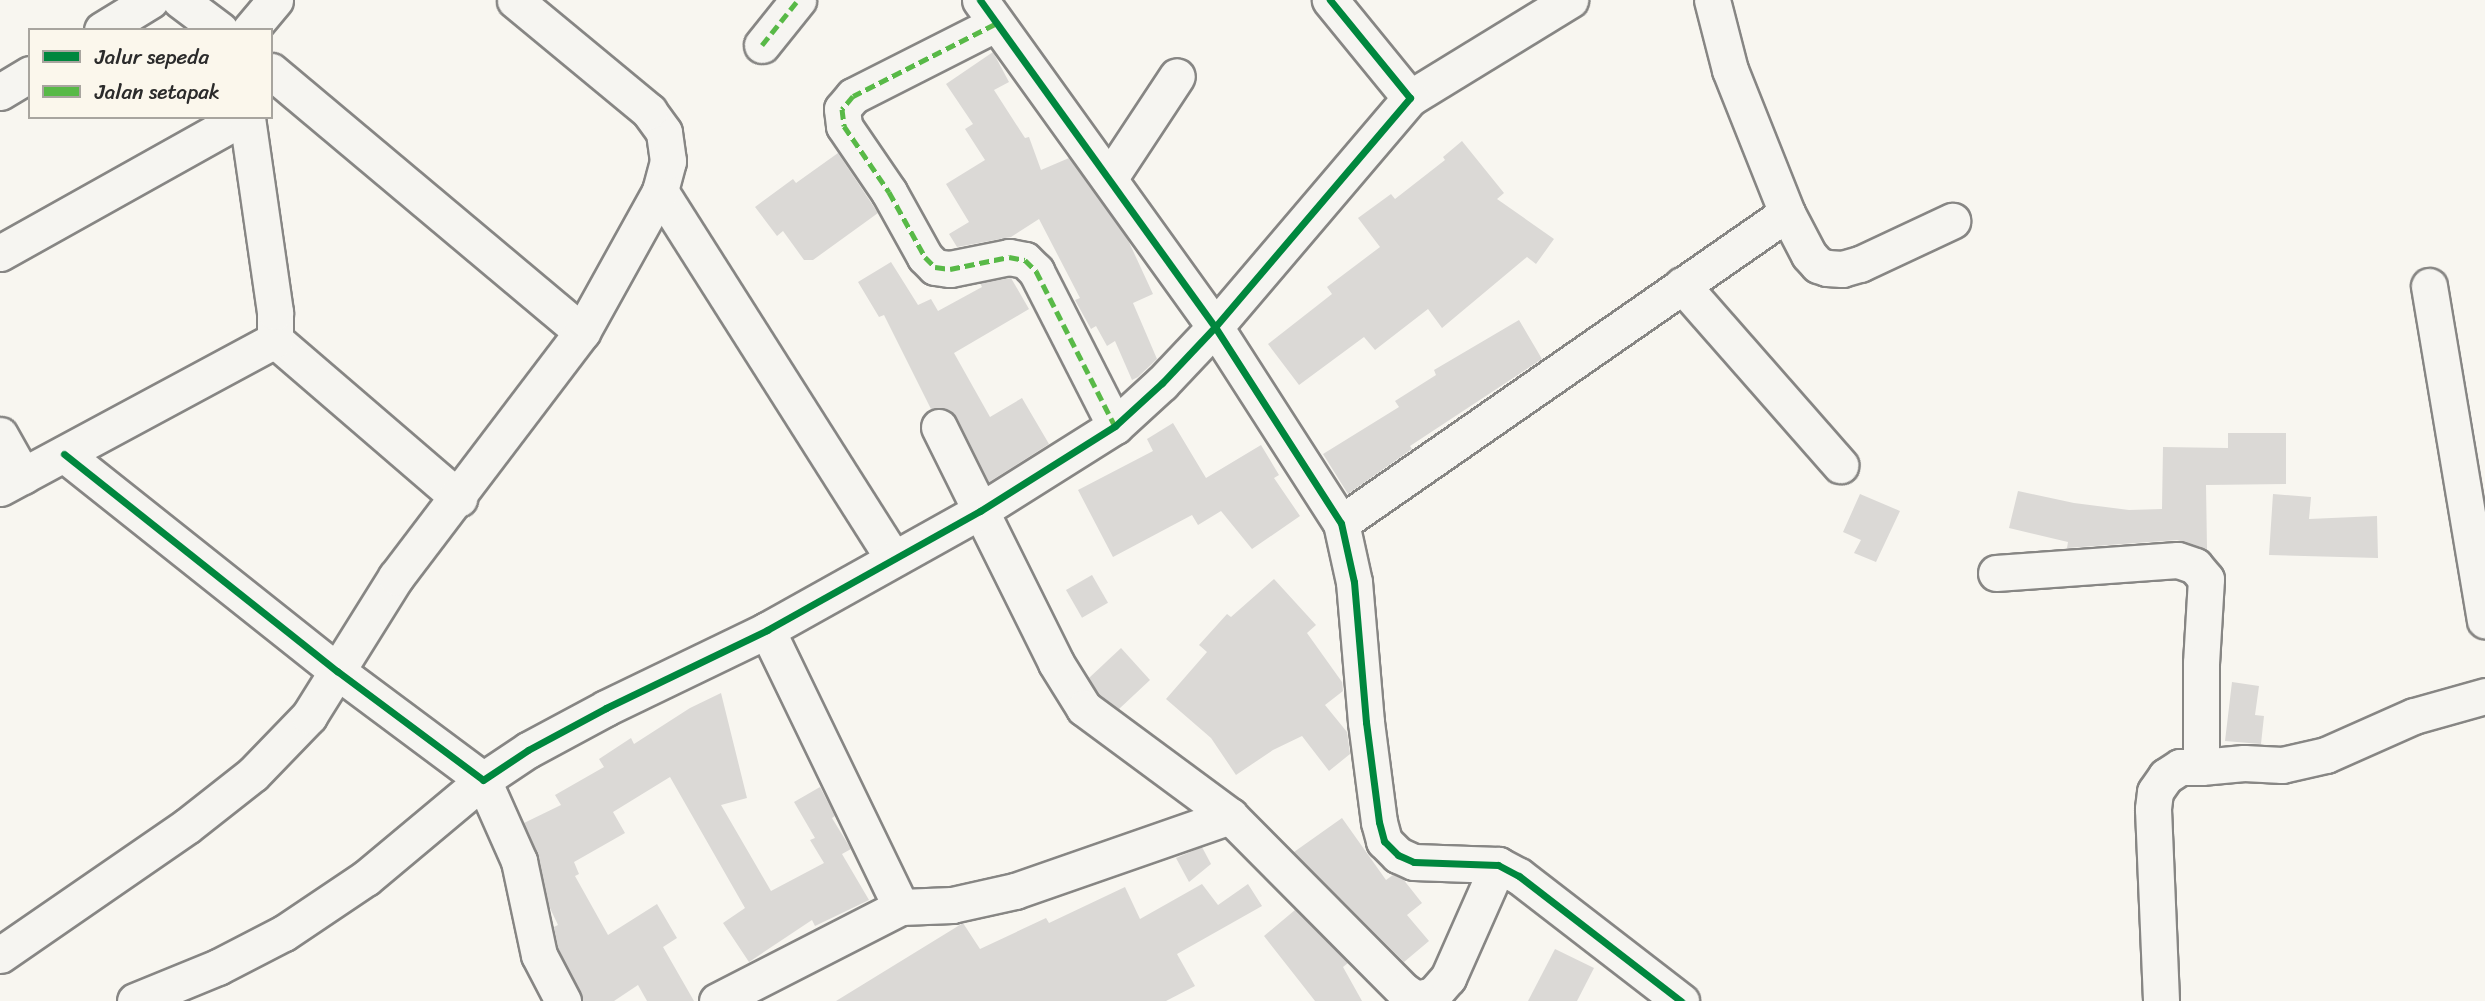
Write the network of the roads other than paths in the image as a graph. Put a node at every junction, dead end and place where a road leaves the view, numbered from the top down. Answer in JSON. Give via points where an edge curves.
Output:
{"nodes":[{"id":1,"x":152,"y":0,"type":"edge"},
{"id":2,"x":180,"y":0,"type":"edge"},
{"id":3,"x":275,"y":0,"type":"edge"},
{"id":4,"x":514,"y":0,"type":"edge"},
{"id":5,"x":798,"y":0,"type":"edge"},
{"id":6,"x":1330,"y":0,"type":"edge"},
{"id":7,"x":1570,"y":0,"type":"edge"},
{"id":8,"x":1712,"y":0,"type":"edge"},
{"id":9,"x":987,"y":12,"type":"edge"},
{"id":10,"x":106,"y":28,"type":"edge"},
{"id":11,"x":217,"y":28,"type":"edge"},
{"id":12,"x":252,"y":28,"type":"edge"},
{"id":13,"x":762,"y":45,"type":"dead end"},
{"id":14,"x":273,"y":73,"type":"edge"},
{"id":15,"x":28,"y":75,"type":"edge"},
{"id":16,"x":1177,"y":76,"type":"dead end"},
{"id":17,"x":0,"y":92,"type":"edge"},
{"id":18,"x":1410,"y":98,"type":"junction"},
{"id":19,"x":241,"y":119,"type":"edge"},
{"id":20,"x":245,"y":119,"type":"edge"},
{"id":21,"x":1109,"y":179,"type":"junction"},
{"id":22,"x":660,"y":191,"type":"junction"},
{"id":23,"x":1787,"y":213,"type":"junction"},
{"id":24,"x":1952,"y":220,"type":"dead end"},
{"id":25,"x":0,"y":253,"type":"edge"},
{"id":26,"x":1682,"y":285,"type":"junction"},
{"id":27,"x":2429,"y":286,"type":"dead end"},
{"id":28,"x":1214,"y":327,"type":"junction"},
{"id":29,"x":582,"y":332,"type":"junction"},
{"id":30,"x":275,"y":340,"type":"junction"},
{"id":31,"x":1115,"y":426,"type":"junction"},
{"id":32,"x":939,"y":427,"type":"dead end"},
{"id":33,"x":0,"y":435,"type":"edge"},
{"id":34,"x":64,"y":454,"type":"junction"},
{"id":35,"x":1840,"y":465,"type":"dead end"},
{"id":36,"x":11,"y":482,"type":"edge"},
{"id":37,"x":459,"y":498,"type":"junction"},
{"id":38,"x":981,"y":511,"type":"junction"},
{"id":39,"x":1341,"y":523,"type":"junction"},
{"id":40,"x":893,"y":558,"type":"junction"},
{"id":41,"x":1996,"y":573,"type":"dead end"},
{"id":42,"x":2485,"y":620,"type":"edge"},
{"id":43,"x":767,"y":630,"type":"junction"},
{"id":44,"x":337,"y":671,"type":"junction"},
{"id":45,"x":2485,"y":696,"type":"edge"},
{"id":46,"x":2201,"y":767,"type":"junction"},
{"id":47,"x":483,"y":780,"type":"junction"},
{"id":48,"x":1230,"y":816,"type":"junction"},
{"id":49,"x":1498,"y":865,"type":"junction"},
{"id":50,"x":901,"y":907,"type":"junction"},
{"id":51,"x":0,"y":955,"type":"edge"},
{"id":52,"x":135,"y":1001,"type":"edge"},
{"id":53,"x":563,"y":1001,"type":"edge"},
{"id":54,"x":717,"y":1001,"type":"edge"},
{"id":55,"x":1681,"y":1001,"type":"edge"},
{"id":56,"x":2161,"y":1001,"type":"edge"}],
"edges":[{"from":1,"to":10,"type":"street"},
{"from":2,"to":11,"type":"street"},
{"from":3,"to":12,"type":"street"},
{"from":4,"to":22,"type":"street","via":[[649,111],[664,132],[667,152]]},
{"from":5,"to":13,"type":"street"},
{"from":6,"to":18,"type":"street"},
{"from":7,"to":18,"type":"street"},
{"from":8,"to":23,"type":"street","via":[[1730,70]]},
{"from":9,"to":21,"type":"street"},
{"from":9,"to":31,"type":"street","via":[[853,96],[842,109],[844,126],[935,267],[1009,257],[1025,260],[1036,271]]},
{"from":14,"to":29,"type":"street"},
{"from":15,"to":17,"type":"street"},
{"from":16,"to":21,"type":"street"},
{"from":18,"to":28,"type":"street"},
{"from":19,"to":25,"type":"street"},
{"from":20,"to":30,"type":"street","via":[[275,312]]},
{"from":21,"to":28,"type":"street"},
{"from":22,"to":29,"type":"street"},
{"from":22,"to":40,"type":"street"},
{"from":23,"to":24,"type":"street","via":[[1810,255],[1827,268],[1860,264]]},
{"from":23,"to":26,"type":"street"},
{"from":26,"to":35,"type":"street"},
{"from":26,"to":39,"type":"street"},
{"from":27,"to":42,"type":"street"},
{"from":28,"to":31,"type":"street"},
{"from":28,"to":39,"type":"street"},
{"from":29,"to":37,"type":"street"},
{"from":30,"to":34,"type":"street"},
{"from":30,"to":37,"type":"street"},
{"from":31,"to":38,"type":"street"},
{"from":32,"to":38,"type":"street"},
{"from":33,"to":36,"type":"street"},
{"from":34,"to":36,"type":"street"},
{"from":34,"to":44,"type":"street"},
{"from":37,"to":44,"type":"street","via":[[396,577]]},
{"from":38,"to":40,"type":"street"},
{"from":38,"to":48,"type":"street","via":[[1056,663],[1084,708]]},
{"from":39,"to":49,"type":"street","via":[[1354,582],[1368,734],[1384,841],[1398,855],[1415,862]]},
{"from":40,"to":43,"type":"street"},
{"from":41,"to":46,"type":"street","via":[[2169,560],[2195,566],[2207,588]]},
{"from":43,"to":47,"type":"street","via":[[606,708]]},
{"from":43,"to":50,"type":"street"},
{"from":44,"to":47,"type":"street"},
{"from":44,"to":51,"type":"street","via":[[309,716],[253,774],[187,826]]},
{"from":45,"to":46,"type":"street","via":[[2414,716],[2326,755],[2282,765]]},
{"from":46,"to":56,"type":"street","via":[[2180,768],[2166,776],[2155,792]]},
{"from":47,"to":52,"type":"street","via":[[366,878],[284,933],[229,962]]},
{"from":47,"to":53,"type":"street","via":[[519,861],[539,955]]},
{"from":48,"to":49,"type":"street","via":[[1416,999],[1433,995],[1448,978]]},
{"from":48,"to":50,"type":"street","via":[[1015,891],[952,905]]},
{"from":49,"to":55,"type":"street","via":[[1519,876]]},
{"from":50,"to":54,"type":"street"}]}
